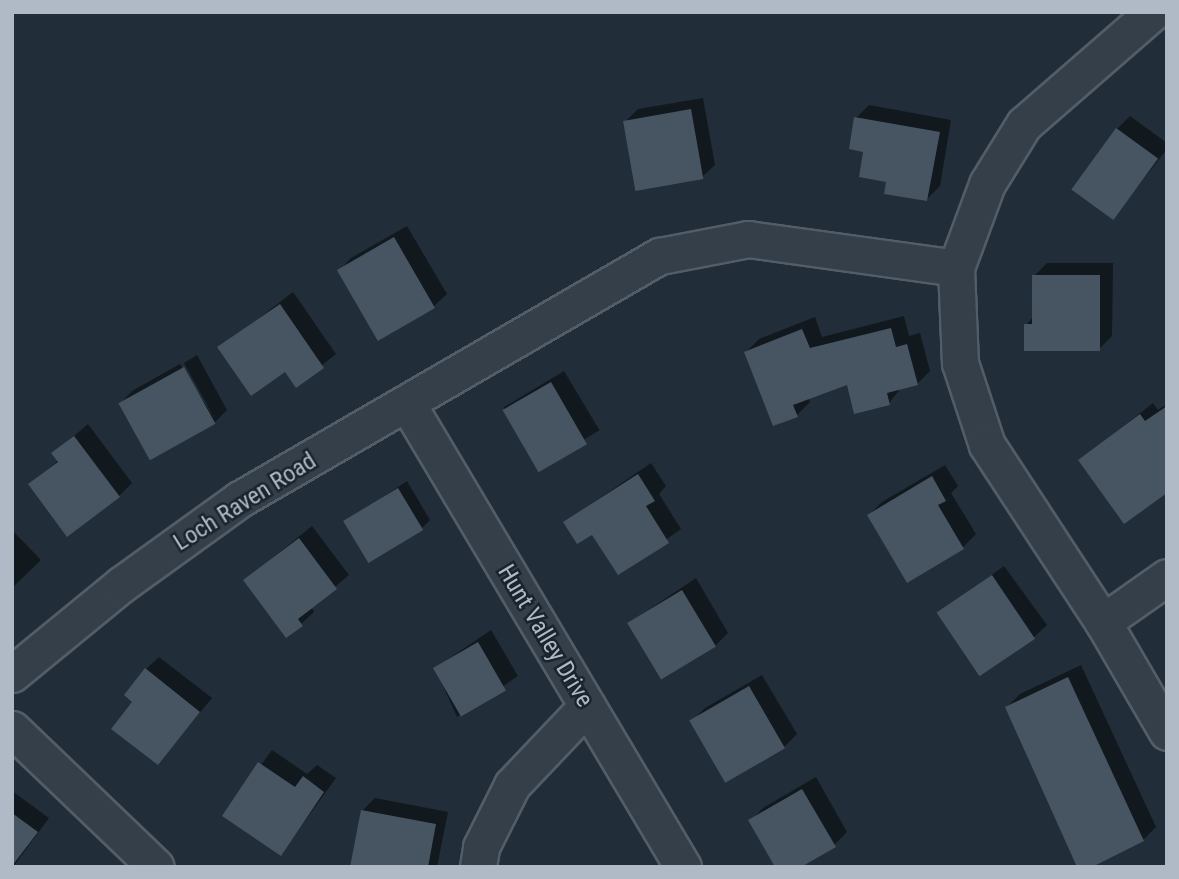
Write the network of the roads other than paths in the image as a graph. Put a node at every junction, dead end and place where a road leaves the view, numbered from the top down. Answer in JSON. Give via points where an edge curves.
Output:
{"nodes":[{"id":1,"x":1153,"y":12,"type":"edge"},
{"id":2,"x":956,"y":268,"type":"junction"},
{"id":3,"x":408,"y":405,"type":"junction"},
{"id":4,"x":1167,"y":577,"type":"edge"},
{"id":5,"x":1103,"y":622,"type":"junction"},
{"id":6,"x":12,"y":674,"type":"edge"},
{"id":7,"x":587,"y":706,"type":"junction"},
{"id":8,"x":12,"y":729,"type":"edge"},
{"id":9,"x":1167,"y":732,"type":"edge"},
{"id":10,"x":156,"y":867,"type":"edge"},
{"id":11,"x":478,"y":867,"type":"edge"},
{"id":12,"x":683,"y":867,"type":"edge"}],
"edges":[{"from":1,"to":2,"type":"street","via":[[1024,124],[988,184]]},
{"from":2,"to":3,"type":"street","name":"Loch Raven Road","via":[[748,239],[660,256],[492,351]]},
{"from":2,"to":5,"type":"street","via":[[960,363],[987,445]]},
{"from":3,"to":6,"type":"street","name":"Loch Raven Road","via":[[240,499],[122,584]]},
{"from":3,"to":7,"type":"street","name":"Hunt Valley Drive"},
{"from":4,"to":5,"type":"street"},
{"from":5,"to":9,"type":"street"},
{"from":7,"to":11,"type":"street","via":[[512,785],[481,847]]},
{"from":7,"to":12,"type":"street","name":"Hunt Valley Drive"},
{"from":8,"to":10,"type":"street"}]}
